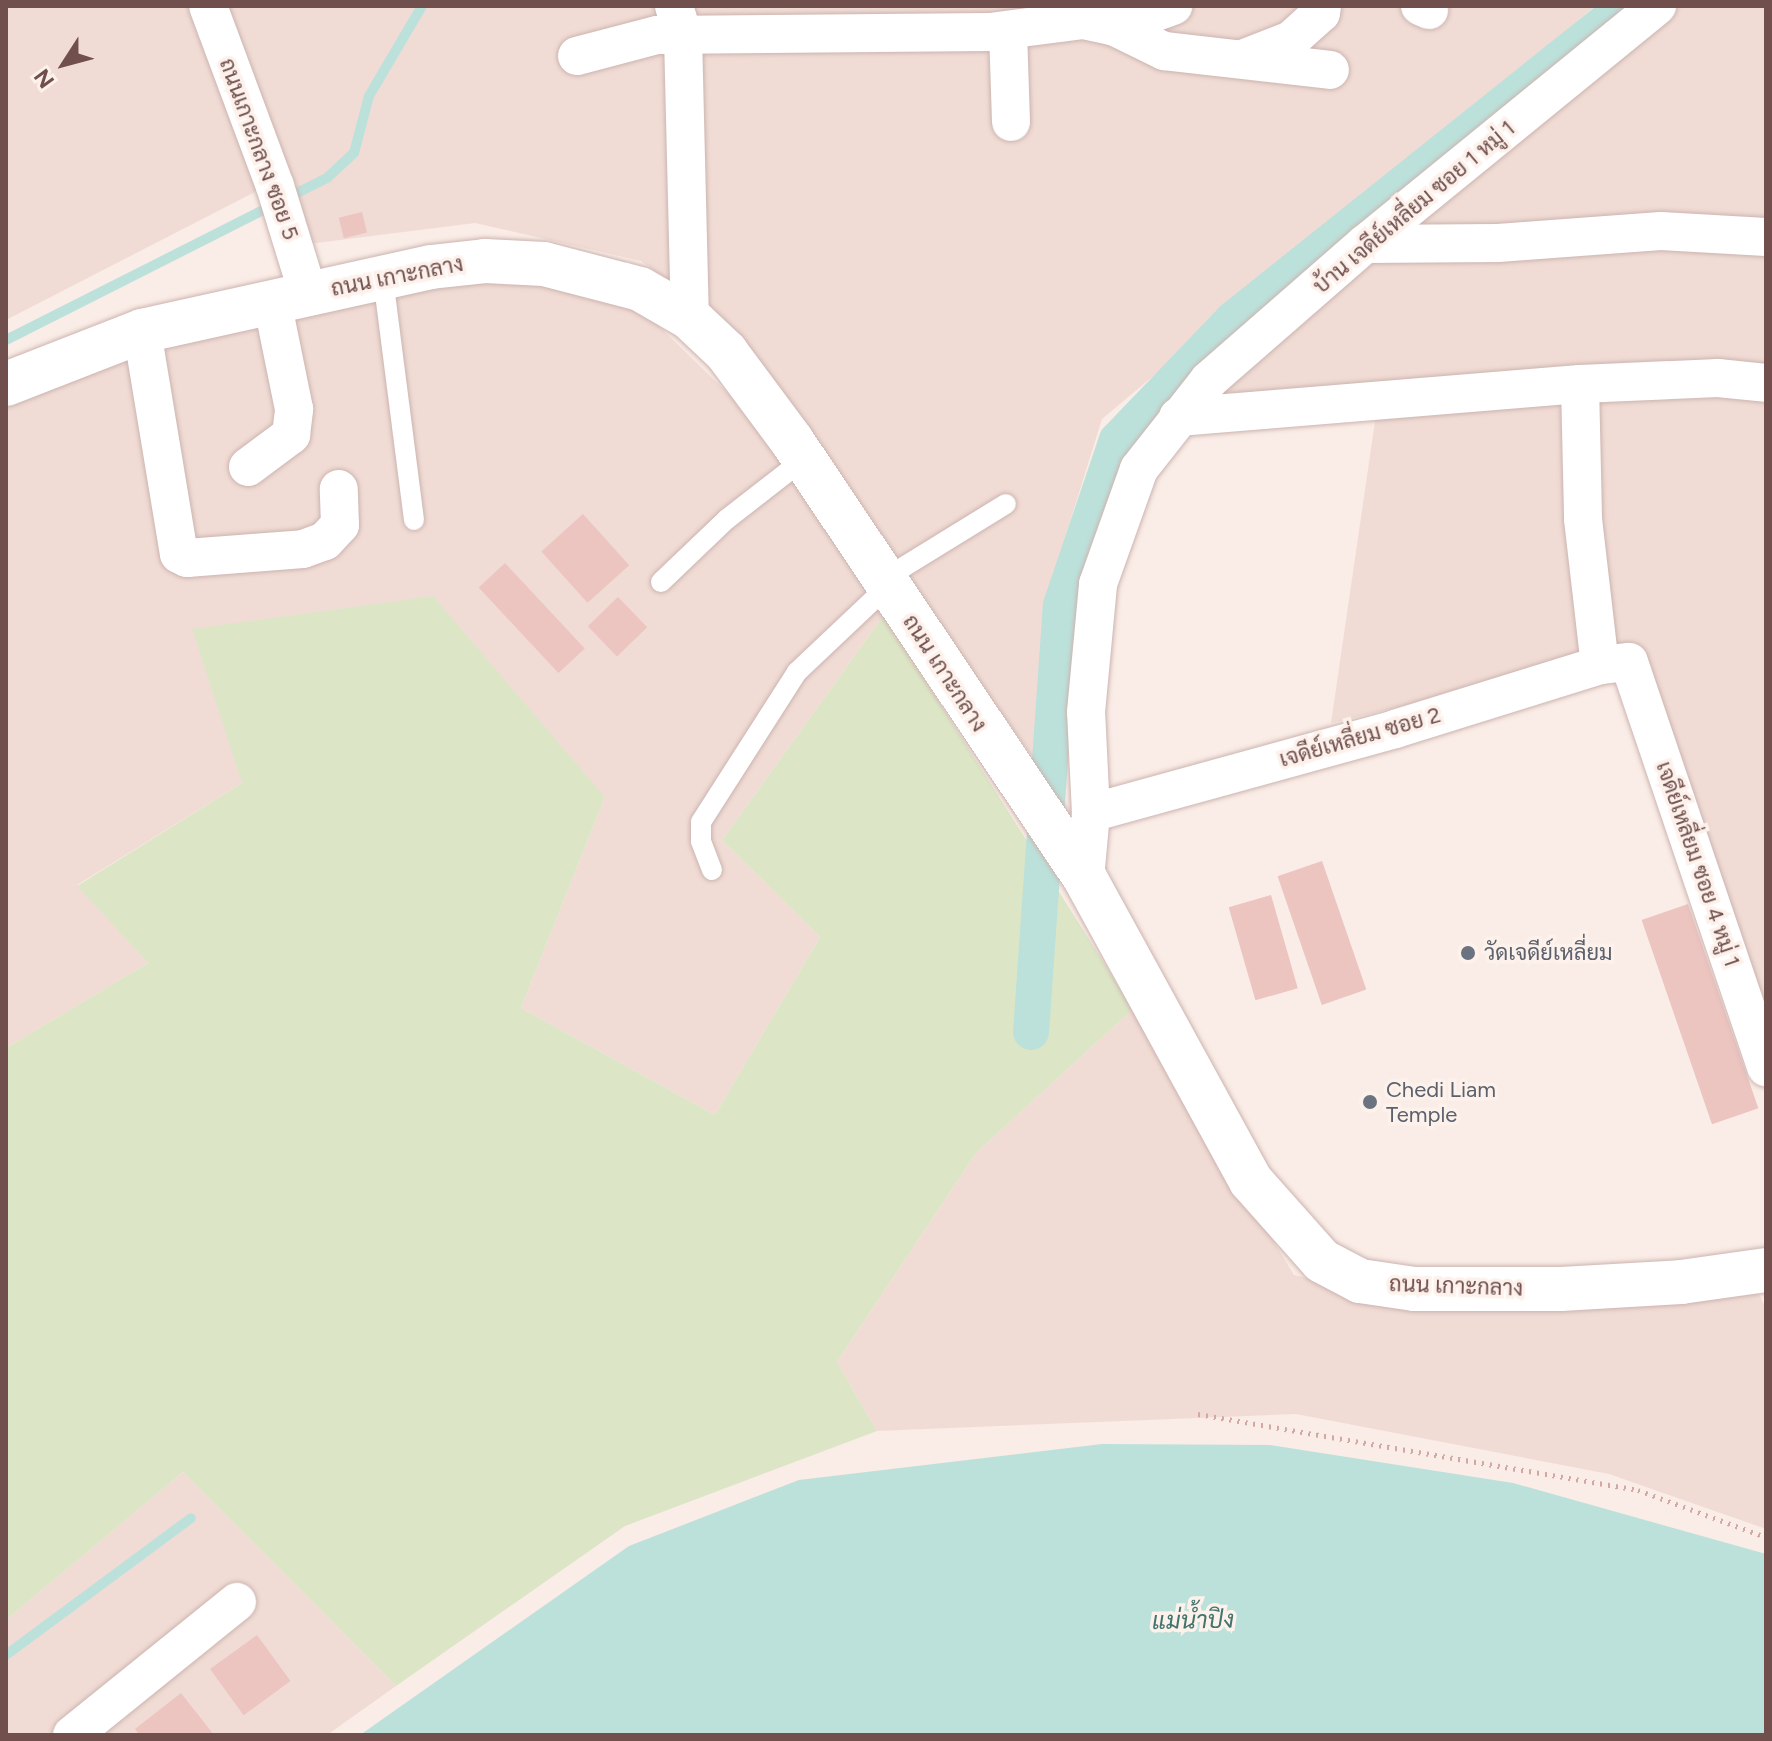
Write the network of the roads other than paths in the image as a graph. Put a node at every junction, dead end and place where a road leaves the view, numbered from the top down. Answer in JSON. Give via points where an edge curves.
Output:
{"nodes":[{"id":1,"x":208,"y":6,"type":"edge"},
{"id":2,"x":1173,"y":6,"type":"edge"},
{"id":3,"x":1322,"y":6,"type":"edge"},
{"id":4,"x":1657,"y":6,"type":"edge"},
{"id":5,"x":678,"y":21,"type":"edge"},
{"id":6,"x":1115,"y":27,"type":"junction"},
{"id":7,"x":1008,"y":31,"type":"junction"},
{"id":8,"x":577,"y":56,"type":"dead end"},
{"id":9,"x":1240,"y":60,"type":"junction"},
{"id":10,"x":1330,"y":70,"type":"dead end"},
{"id":11,"x":1011,"y":122,"type":"dead end"},
{"id":12,"x":1766,"y":237,"type":"edge"},
{"id":13,"x":1365,"y":244,"type":"junction"},
{"id":14,"x":383,"y":278,"type":"junction"},
{"id":15,"x":292,"y":284,"type":"junction"},
{"id":16,"x":690,"y":318,"type":"junction"},
{"id":17,"x":142,"y":331,"type":"junction"},
{"id":18,"x":1766,"y":383,"type":"edge"},
{"id":19,"x":6,"y":384,"type":"edge"},
{"id":20,"x":1580,"y":384,"type":"junction"},
{"id":21,"x":1178,"y":417,"type":"junction"},
{"id":22,"x":804,"y":459,"type":"junction"},
{"id":23,"x":248,"y":467,"type":"dead end"},
{"id":24,"x":339,"y":489,"type":"dead end"},
{"id":25,"x":1006,"y":504,"type":"dead end"},
{"id":26,"x":414,"y":520,"type":"dead end"},
{"id":27,"x":661,"y":582,"type":"dead end"},
{"id":28,"x":886,"y":583,"type":"junction"},
{"id":29,"x":1614,"y":664,"type":"junction"},
{"id":30,"x":1091,"y":813,"type":"junction"},
{"id":31,"x":712,"y":870,"type":"dead end"},
{"id":32,"x":1085,"y":878,"type":"junction"},
{"id":33,"x":1766,"y":1067,"type":"edge"},
{"id":34,"x":1765,"y":1273,"type":"edge"},
{"id":35,"x":237,"y":1602,"type":"dead end"},
{"id":36,"x":72,"y":1735,"type":"edge"}],
"edges":[{"from":1,"to":15,"type":"street","name":"ถนนเกาะกลาง ซอย 5","via":[[275,186]]},
{"from":2,"to":6,"type":"street"},
{"from":3,"to":9,"type":"street","via":[[1291,40]]},
{"from":4,"to":13,"type":"street","name":"บ้าน เจดีย์เหลี่ยม ซอย 1 หมู่ 1"},
{"from":5,"to":7,"type":"street"},
{"from":5,"to":8,"type":"street","via":[[657,35]]},
{"from":5,"to":16,"type":"street"},
{"from":6,"to":7,"type":"street","via":[[1083,20]]},
{"from":6,"to":9,"type":"street","via":[[1164,51]]},
{"from":7,"to":11,"type":"street"},
{"from":9,"to":10,"type":"street"},
{"from":12,"to":13,"type":"street","via":[[1661,231],[1498,243]]},
{"from":13,"to":21,"type":"street","name":"บ้าน เจดีย์เหลี่ยม ซอย 1 หมู่ 1","via":[[1209,380]]},
{"from":14,"to":15,"type":"street","name":"ถนน เกาะกลาง"},
{"from":14,"to":16,"type":"street","name":"ถนน เกาะกลาง","via":[[485,261],[544,264],[640,289]]},
{"from":14,"to":26,"type":"lane"},
{"from":15,"to":17,"type":"street","name":"ถนน เกาะกลาง"},
{"from":15,"to":23,"type":"street","name":"ถนนเกาะกลาง ซอย 5","via":[[291,435]]},
{"from":16,"to":22,"type":"street","name":"ถนน เกาะกลาง","via":[[726,352]]},
{"from":17,"to":19,"type":"street","name":"ถนน เกาะกลาง"},
{"from":17,"to":24,"type":"street","via":[[179,554],[187,558],[303,549],[325,541],[340,525]]},
{"from":18,"to":20,"type":"street","via":[[1718,378]]},
{"from":20,"to":21,"type":"street"},
{"from":20,"to":29,"type":"street","name":"เจดีย์เหลี่ยม ซอย 4 หมู่ 1","via":[[1583,519]]},
{"from":21,"to":30,"type":"street","name":"บ้าน เจดีย์เหลี่ยม ซอย 1 หมู่ 1","via":[[1139,469],[1098,584],[1086,712]]},
{"from":22,"to":27,"type":"lane","via":[[727,519]]},
{"from":22,"to":28,"type":"street","name":"ถนน เกาะกลาง"},
{"from":25,"to":28,"type":"lane"},
{"from":28,"to":31,"type":"lane","via":[[797,672],[701,822],[701,841]]},
{"from":28,"to":32,"type":"street","name":"ถนน เกาะกลาง"},
{"from":29,"to":30,"type":"street","name":"เจดีย์เหลี่ยม ซอย 2"},
{"from":29,"to":33,"type":"street","name":"เจดีย์เหลี่ยม ซอย 4 หมู่ 1"},
{"from":30,"to":32,"type":"street","name":"บ้าน เจดีย์เหลี่ยม ซอย 1 หมู่ 1"},
{"from":32,"to":34,"type":"street","name":"ถนน เกาะกลาง","via":[[1251,1181],[1322,1261],[1360,1281],[1414,1289],[1561,1289]]},
{"from":35,"to":36,"type":"street"}]}
